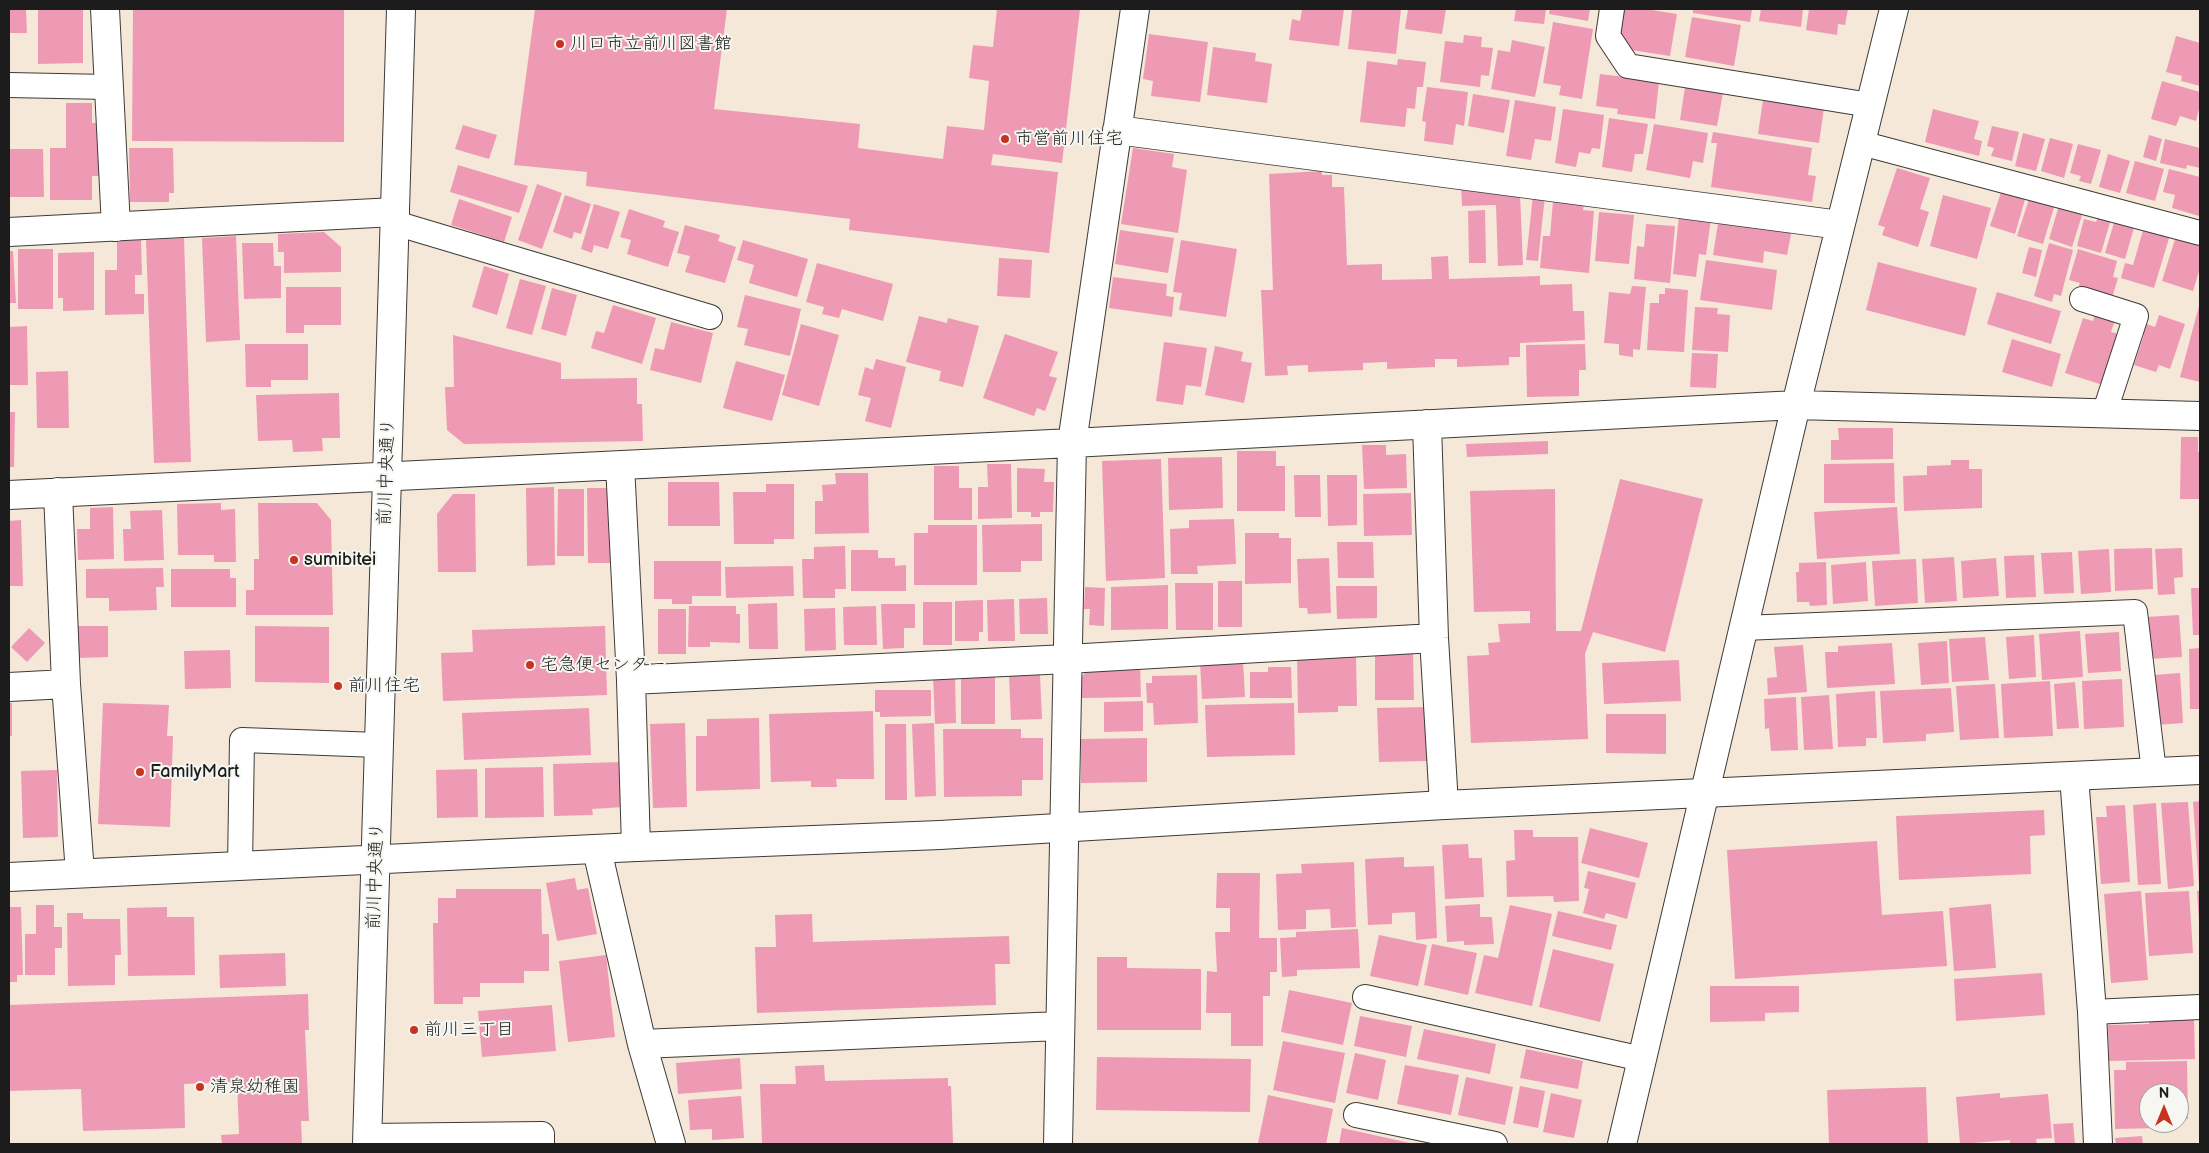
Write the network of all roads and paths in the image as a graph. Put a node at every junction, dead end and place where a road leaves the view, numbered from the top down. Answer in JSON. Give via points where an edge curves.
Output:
{"nodes":[{"id":1,"x":105,"y":9,"type":"edge"},
{"id":2,"x":401,"y":9,"type":"edge"},
{"id":3,"x":1135,"y":9,"type":"edge"},
{"id":4,"x":1612,"y":9,"type":"edge"},
{"id":5,"x":1894,"y":9,"type":"edge"},
{"id":6,"x":9,"y":85,"type":"edge"},
{"id":7,"x":108,"y":88,"type":"junction"},
{"id":8,"x":1870,"y":104,"type":"junction"},
{"id":9,"x":1117,"y":130,"type":"junction"},
{"id":10,"x":1861,"y":143,"type":"junction"},
{"id":11,"x":395,"y":218,"type":"junction"},
{"id":12,"x":1840,"y":225,"type":"junction"},
{"id":13,"x":116,"y":227,"type":"junction"},
{"id":14,"x":9,"y":232,"type":"edge"},
{"id":15,"x":2200,"y":233,"type":"edge"},
{"id":16,"x":2082,"y":299,"type":"dead end"},
{"id":17,"x":710,"y":317,"type":"dead end"},
{"id":18,"x":1796,"y":405,"type":"junction"},
{"id":19,"x":2104,"y":414,"type":"junction"},
{"id":20,"x":2200,"y":416,"type":"edge"},
{"id":21,"x":1428,"y":424,"type":"junction"},
{"id":22,"x":1072,"y":443,"type":"junction"},
{"id":23,"x":620,"y":465,"type":"junction"},
{"id":24,"x":387,"y":477,"type":"junction"},
{"id":25,"x":58,"y":492,"type":"junction"},
{"id":26,"x":9,"y":495,"type":"edge"},
{"id":27,"x":1743,"y":628,"type":"junction"},
{"id":28,"x":1434,"y":638,"type":"junction"},
{"id":29,"x":1067,"y":659,"type":"junction"},
{"id":30,"x":631,"y":680,"type":"junction"},
{"id":31,"x":66,"y":684,"type":"junction"},
{"id":32,"x":9,"y":687,"type":"edge"},
{"id":33,"x":379,"y":745,"type":"junction"},
{"id":34,"x":2200,"y":770,"type":"edge"},
{"id":35,"x":2154,"y":772,"type":"junction"},
{"id":36,"x":2074,"y":776,"type":"junction"},
{"id":37,"x":1704,"y":793,"type":"junction"},
{"id":38,"x":1444,"y":805,"type":"junction"},
{"id":39,"x":1063,"y":828,"type":"junction"},
{"id":40,"x":636,"y":847,"type":"junction"},
{"id":41,"x":597,"y":850,"type":"junction"},
{"id":42,"x":376,"y":860,"type":"junction"},
{"id":43,"x":240,"y":866,"type":"junction"},
{"id":44,"x":80,"y":873,"type":"junction"},
{"id":45,"x":9,"y":877,"type":"edge"},
{"id":46,"x":1365,"y":997,"type":"dead end"},
{"id":47,"x":2200,"y":1006,"type":"edge"},
{"id":48,"x":2092,"y":1012,"type":"junction"},
{"id":49,"x":1059,"y":1026,"type":"junction"},
{"id":50,"x":642,"y":1044,"type":"junction"},
{"id":51,"x":1642,"y":1058,"type":"junction"},
{"id":52,"x":1356,"y":1114,"type":"dead end"},
{"id":53,"x":368,"y":1140,"type":"edge"},
{"id":54,"x":542,"y":1144,"type":"edge"},
{"id":55,"x":671,"y":1144,"type":"edge"},
{"id":56,"x":1058,"y":1144,"type":"edge"},
{"id":57,"x":1495,"y":1144,"type":"edge"},
{"id":58,"x":1622,"y":1144,"type":"edge"},
{"id":59,"x":2098,"y":1144,"type":"edge"}],
"edges":[{"from":1,"to":7,"type":"street"},
{"from":2,"to":11,"type":"street","name":"前川中央通り"},
{"from":3,"to":9,"type":"street"},
{"from":4,"to":8,"type":"lane","via":[[1608,36],[1628,66]]},
{"from":5,"to":8,"type":"street"},
{"from":6,"to":7,"type":"lane"},
{"from":7,"to":13,"type":"street"},
{"from":8,"to":10,"type":"street"},
{"from":9,"to":12,"type":"street"},
{"from":9,"to":22,"type":"street"},
{"from":10,"to":12,"type":"street"},
{"from":10,"to":15,"type":"lane"},
{"from":11,"to":13,"type":"street"},
{"from":11,"to":17,"type":"lane"},
{"from":11,"to":24,"type":"street","name":"前川中央通り"},
{"from":12,"to":18,"type":"street"},
{"from":13,"to":14,"type":"street"},
{"from":16,"to":19,"type":"lane","via":[[2136,316]]},
{"from":18,"to":19,"type":"street"},
{"from":18,"to":21,"type":"street"},
{"from":18,"to":27,"type":"street"},
{"from":19,"to":20,"type":"street"},
{"from":21,"to":22,"type":"street"},
{"from":21,"to":28,"type":"street"},
{"from":22,"to":23,"type":"street"},
{"from":22,"to":29,"type":"street"},
{"from":23,"to":24,"type":"street"},
{"from":23,"to":30,"type":"street"},
{"from":24,"to":25,"type":"street"},
{"from":24,"to":33,"type":"street","name":"前川中央通り"},
{"from":25,"to":26,"type":"street"},
{"from":25,"to":31,"type":"street"},
{"from":27,"to":35,"type":"lane","via":[[2135,612]]},
{"from":27,"to":37,"type":"street"},
{"from":28,"to":29,"type":"street"},
{"from":28,"to":38,"type":"street"},
{"from":29,"to":30,"type":"street"},
{"from":29,"to":39,"type":"street"},
{"from":30,"to":40,"type":"street"},
{"from":31,"to":32,"type":"street"},
{"from":31,"to":44,"type":"street"},
{"from":33,"to":42,"type":"street","name":"前川中央通り"},
{"from":33,"to":43,"type":"lane","via":[[242,740]]},
{"from":34,"to":35,"type":"street"},
{"from":35,"to":36,"type":"street"},
{"from":36,"to":37,"type":"street"},
{"from":36,"to":48,"type":"street"},
{"from":37,"to":38,"type":"street"},
{"from":37,"to":51,"type":"street"},
{"from":38,"to":39,"type":"street"},
{"from":39,"to":40,"type":"street"},
{"from":39,"to":49,"type":"street"},
{"from":40,"to":41,"type":"street"},
{"from":41,"to":42,"type":"street"},
{"from":41,"to":50,"type":"street"},
{"from":42,"to":43,"type":"street"},
{"from":42,"to":53,"type":"street","name":"前川中央通り"},
{"from":43,"to":44,"type":"street"},
{"from":44,"to":45,"type":"street"},
{"from":46,"to":51,"type":"lane"},
{"from":47,"to":48,"type":"lane"},
{"from":48,"to":59,"type":"street"},
{"from":49,"to":50,"type":"street"},
{"from":49,"to":56,"type":"street"},
{"from":50,"to":55,"type":"street"},
{"from":51,"to":58,"type":"street"},
{"from":52,"to":57,"type":"lane"},
{"from":53,"to":54,"type":"lane","via":[[542,1134]]}]}
